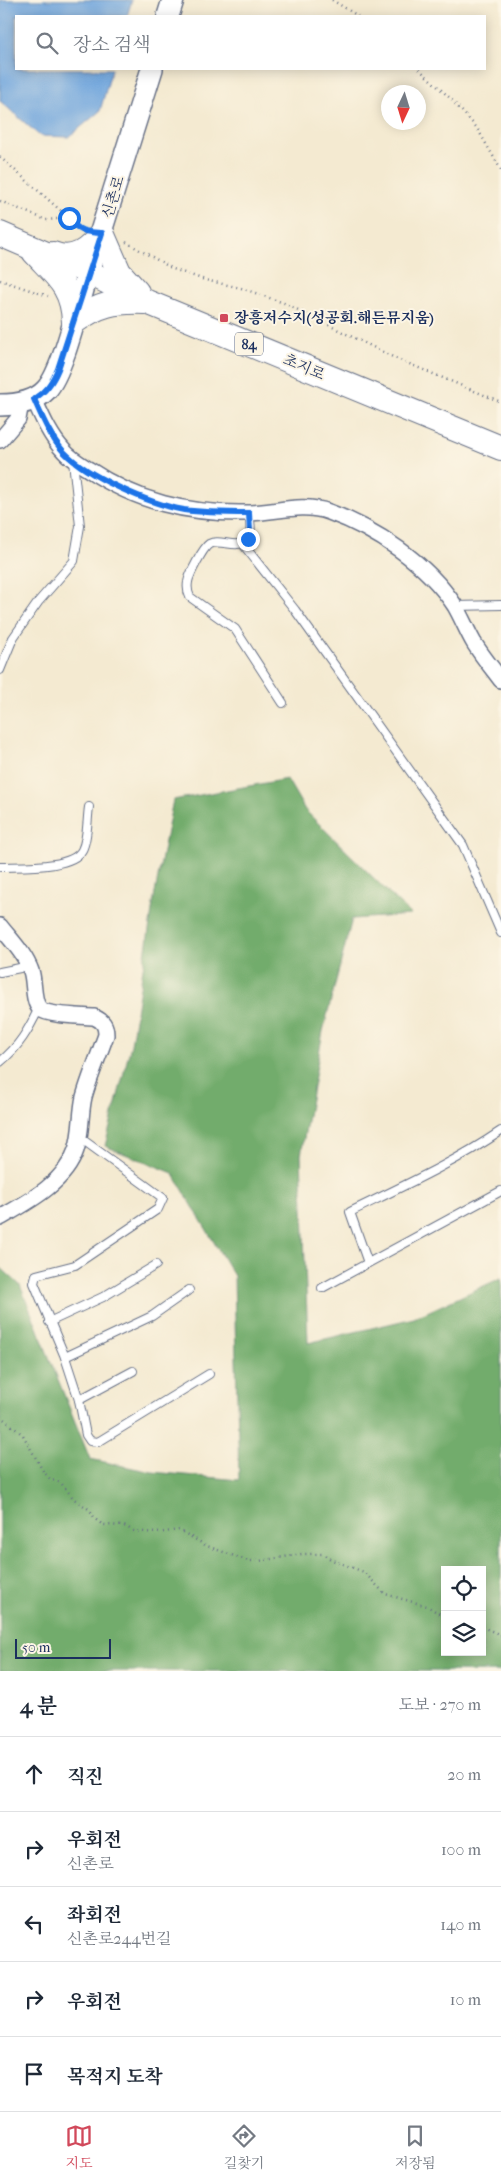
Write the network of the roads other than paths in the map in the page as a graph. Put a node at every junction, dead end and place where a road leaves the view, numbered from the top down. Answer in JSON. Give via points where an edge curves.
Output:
{"nodes":[{"id":1,"x":172,"y":0,"type":"edge"},
{"id":2,"x":168,"y":15,"type":"edge"},
{"id":3,"x":152,"y":70,"type":"edge"},
{"id":4,"x":102,"y":233,"type":"junction"},
{"id":5,"x":0,"y":234,"type":"edge"},
{"id":6,"x":26,"y":244,"type":"junction"},
{"id":7,"x":88,"y":272,"type":"junction"},
{"id":8,"x":147,"y":302,"type":"junction"},
{"id":9,"x":74,"y":316,"type":"junction"},
{"id":10,"x":28,"y":401,"type":"junction"},
{"id":11,"x":0,"y":404,"type":"edge"},
{"id":12,"x":0,"y":440,"type":"edge"},
{"id":13,"x":501,"y":448,"type":"edge"},
{"id":14,"x":73,"y":459,"type":"junction"},
{"id":15,"x":249,"y":513,"type":"junction"},
{"id":16,"x":242,"y":543,"type":"junction"},
{"id":17,"x":501,"y":605,"type":"edge"},
{"id":18,"x":455,"y":606,"type":"junction"},
{"id":19,"x":0,"y":670,"type":"edge"},
{"id":20,"x":501,"y":680,"type":"edge"},
{"id":21,"x":283,"y":703,"type":"dead end"},
{"id":22,"x":89,"y":807,"type":"dead end"},
{"id":23,"x":0,"y":867,"type":"edge"},
{"id":24,"x":0,"y":926,"type":"edge"},
{"id":25,"x":501,"y":933,"type":"edge"},
{"id":26,"x":27,"y":962,"type":"junction"},
{"id":27,"x":0,"y":972,"type":"edge"},
{"id":28,"x":39,"y":1008,"type":"junction"},
{"id":29,"x":0,"y":1062,"type":"edge"},
{"id":30,"x":501,"y":1131,"type":"edge"},
{"id":31,"x":79,"y":1137,"type":"junction"},
{"id":32,"x":501,"y":1191,"type":"edge"},
{"id":33,"x":0,"y":1218,"type":"edge"},
{"id":34,"x":368,"y":1264,"type":"junction"},
{"id":35,"x":156,"y":1266,"type":"dead end"},
{"id":36,"x":322,"y":1288,"type":"dead end"},
{"id":37,"x":189,"y":1290,"type":"dead end"},
{"id":38,"x":50,"y":1322,"type":"junction"},
{"id":39,"x":65,"y":1357,"type":"junction"},
{"id":40,"x":133,"y":1371,"type":"dead end"},
{"id":41,"x":208,"y":1374,"type":"dead end"},
{"id":42,"x":79,"y":1400,"type":"junction"}],
"edges":[{"from":1,"to":2,"type":"street"},
{"from":3,"to":4,"type":"street","name":"신촌로"},
{"from":4,"to":6,"type":"main road","via":[[79,255],[61,258]]},
{"from":4,"to":7,"type":"street","name":"신촌로"},
{"from":4,"to":8,"type":"main road","via":[[119,272]]},
{"from":5,"to":6,"type":"main road","name":"초지로","number":"84"},
{"from":6,"to":7,"type":"main road","name":"초지로","number":"84"},
{"from":6,"to":9,"type":"main road","via":[[63,283],[71,296]]},
{"from":7,"to":8,"type":"main road","name":"초지로","number":"84"},
{"from":7,"to":9,"type":"street","name":"신촌로"},
{"from":8,"to":9,"type":"main road","via":[[104,304]]},
{"from":8,"to":13,"type":"main road","name":"초지로","number":"84"},
{"from":9,"to":10,"type":"street","name":"신촌로","via":[[52,382],[45,391]]},
{"from":10,"to":11,"type":"street"},
{"from":10,"to":12,"type":"street"},
{"from":10,"to":14,"type":"street","via":[[55,441]]},
{"from":14,"to":15,"type":"street","via":[[126,490],[173,507]]},
{"from":14,"to":19,"type":"lane","via":[[80,526],[74,560],[13,638]]},
{"from":15,"to":16,"type":"lane","via":[[250,532]]},
{"from":15,"to":18,"type":"street","via":[[313,508],[345,519],[400,551],[421,568]]},
{"from":16,"to":21,"type":"lane","via":[[209,544],[188,582],[188,591],[190,597],[235,629]]},
{"from":16,"to":25,"type":"lane","via":[[295,610],[463,845]]},
{"from":17,"to":18,"type":"lane"},
{"from":18,"to":20,"type":"street","via":[[476,646]]},
{"from":22,"to":23,"type":"lane","via":[[84,848],[71,861]]},
{"from":24,"to":26,"type":"street"},
{"from":26,"to":27,"type":"lane","via":[[20,968]]},
{"from":26,"to":28,"type":"street"},
{"from":28,"to":29,"type":"lane","via":[[29,1030]]},
{"from":28,"to":31,"type":"street","via":[[47,1012],[94,1017],[106,1027],[80,1114]]},
{"from":30,"to":34,"type":"lane","via":[[432,1172],[350,1212]]},
{"from":31,"to":33,"type":"street","via":[[71,1161],[62,1174],[28,1202]]},
{"from":31,"to":38,"type":"lane","via":[[163,1198],[158,1209],[75,1264],[36,1275],[34,1282]]},
{"from":32,"to":34,"type":"lane"},
{"from":34,"to":36,"type":"lane"},
{"from":35,"to":38,"type":"lane","via":[[104,1297]]},
{"from":37,"to":39,"type":"lane","via":[[152,1316]]},
{"from":38,"to":39,"type":"lane"},
{"from":39,"to":42,"type":"lane"},
{"from":40,"to":42,"type":"lane"},
{"from":41,"to":42,"type":"lane","via":[[98,1442],[90,1441],[86,1435]]}]}
